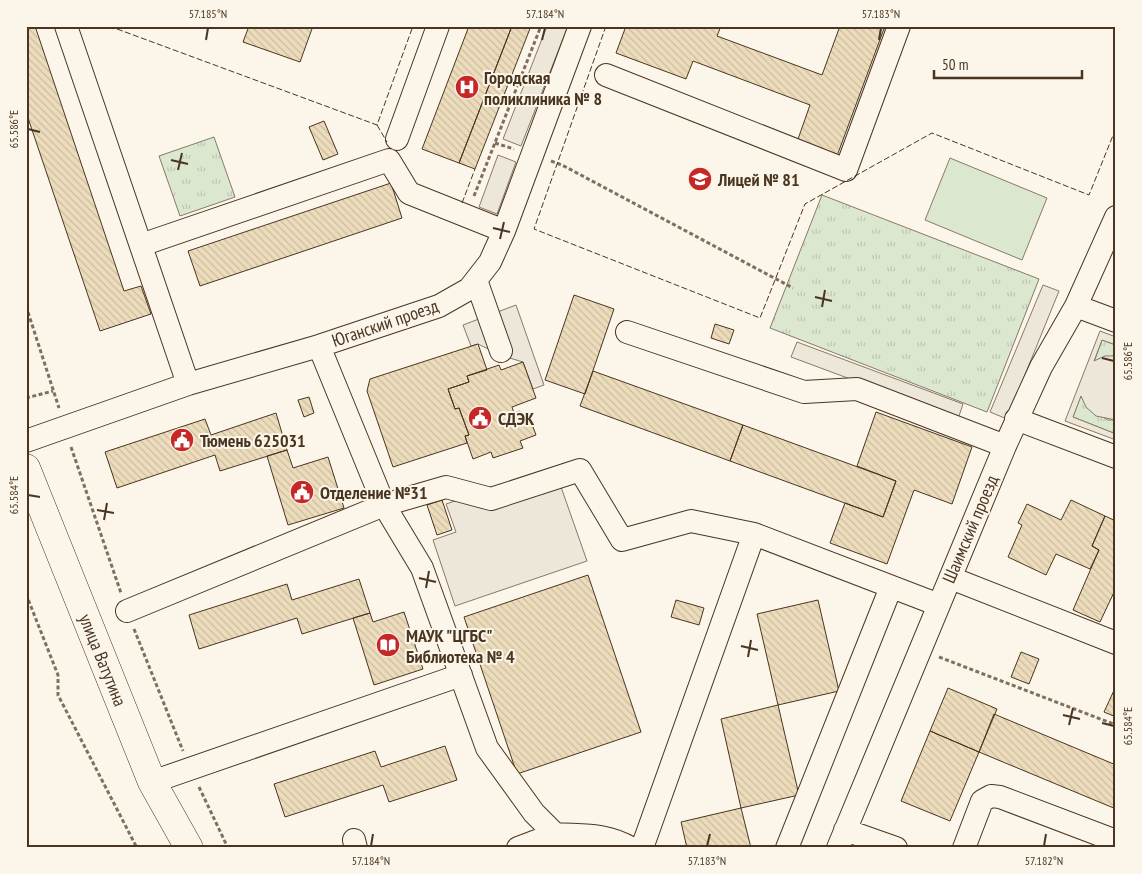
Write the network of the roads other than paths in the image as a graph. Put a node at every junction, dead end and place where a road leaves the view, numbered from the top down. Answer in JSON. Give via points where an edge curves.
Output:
{"nodes":[{"id":1,"x":66,"y":26,"type":"edge"},
{"id":2,"x":438,"y":26,"type":"edge"},
{"id":3,"x":580,"y":26,"type":"edge"},
{"id":4,"x":899,"y":26,"type":"edge"},
{"id":5,"x":606,"y":75,"type":"dead end"},
{"id":6,"x":396,"y":139,"type":"dead end"},
{"id":7,"x":1116,"y":217,"type":"edge"},
{"id":8,"x":504,"y":231,"type":"junction"},
{"id":9,"x":141,"y":244,"type":"junction"},
{"id":10,"x":476,"y":280,"type":"junction"},
{"id":11,"x":1076,"y":306,"type":"junction"},
{"id":12,"x":1116,"y":321,"type":"edge"},
{"id":13,"x":628,"y":332,"type":"dead end"},
{"id":14,"x":319,"y":346,"type":"junction"},
{"id":15,"x":501,"y":351,"type":"dead end"},
{"id":16,"x":188,"y":384,"type":"junction"},
{"id":17,"x":1016,"y":419,"type":"junction"},
{"id":18,"x":26,"y":441,"type":"edge"},
{"id":19,"x":1005,"y":446,"type":"junction"},
{"id":20,"x":1116,"y":457,"type":"edge"},
{"id":21,"x":26,"y":468,"type":"edge"},
{"id":22,"x":384,"y":505,"type":"junction"},
{"id":23,"x":754,"y":534,"type":"junction"},
{"id":24,"x":951,"y":578,"type":"junction"},
{"id":25,"x":891,"y":587,"type":"junction"},
{"id":26,"x":938,"y":605,"type":"junction"},
{"id":27,"x":127,"y":611,"type":"road end"},
{"id":28,"x":1116,"y":643,"type":"edge"},
{"id":29,"x":461,"y":675,"type":"junction"},
{"id":30,"x":152,"y":782,"type":"junction"},
{"id":31,"x":555,"y":834,"type":"junction"},
{"id":32,"x":841,"y":839,"type":"edge"},
{"id":33,"x":1116,"y":841,"type":"edge"},
{"id":34,"x":189,"y":848,"type":"edge"},
{"id":35,"x":518,"y":848,"type":"edge"},
{"id":36,"x":631,"y":848,"type":"edge"},
{"id":37,"x":642,"y":848,"type":"edge"},
{"id":38,"x":787,"y":848,"type":"edge"},
{"id":39,"x":896,"y":848,"type":"edge"},
{"id":40,"x":964,"y":848,"type":"edge"}],
"edges":[{"from":1,"to":9,"type":"street"},
{"from":2,"to":6,"type":"street"},
{"from":3,"to":8,"type":"street","name":"Юганский проезд"},
{"from":4,"to":5,"type":"street","via":[[846,170]]},
{"from":7,"to":11,"type":"street","name":"Шаимский проезд"},
{"from":8,"to":9,"type":"street","via":[[409,193],[389,160]]},
{"from":8,"to":10,"type":"street","name":"Юганский проезд","via":[[490,262]]},
{"from":9,"to":16,"type":"street"},
{"from":10,"to":14,"type":"street","name":"Юганский проезд","via":[[469,289],[439,306]]},
{"from":10,"to":15,"type":"street"},
{"from":11,"to":12,"type":"street"},
{"from":11,"to":17,"type":"street","name":"Шаимский проезд","via":[[1040,368]]},
{"from":13,"to":19,"type":"street","via":[[804,392],[857,389]]},
{"from":14,"to":16,"type":"street","name":"Юганский проезд"},
{"from":14,"to":22,"type":"street"},
{"from":16,"to":18,"type":"street","name":"Юганский проезд"},
{"from":17,"to":19,"type":"street","name":"Шаимский проезд"},
{"from":17,"to":20,"type":"street"},
{"from":19,"to":24,"type":"street","name":"Шаимский проезд"},
{"from":21,"to":30,"type":"main road","name":"улица Ватутина"},
{"from":22,"to":23,"type":"street","via":[[446,487],[491,499],[580,470],[622,540],[690,521]]},
{"from":22,"to":27,"type":"street"},
{"from":22,"to":29,"type":"street","via":[[422,568]]},
{"from":23,"to":25,"type":"street"},
{"from":23,"to":37,"type":"street"},
{"from":24,"to":26,"type":"street","name":"Шаимский проезд"},
{"from":24,"to":28,"type":"street"},
{"from":25,"to":26,"type":"street"},
{"from":25,"to":38,"type":"street"},
{"from":26,"to":32,"type":"street","name":"Шаимский проезд"},
{"from":29,"to":30,"type":"street"},
{"from":29,"to":31,"type":"street","via":[[487,748],[534,814]]},
{"from":30,"to":34,"type":"main road","name":"улица Ватутина"},
{"from":31,"to":35,"type":"street"},
{"from":31,"to":36,"type":"street","via":[[595,835]]},
{"from":32,"to":39,"type":"street"},
{"from":33,"to":40,"type":"street","via":[[991,796],[982,801]]}]}
